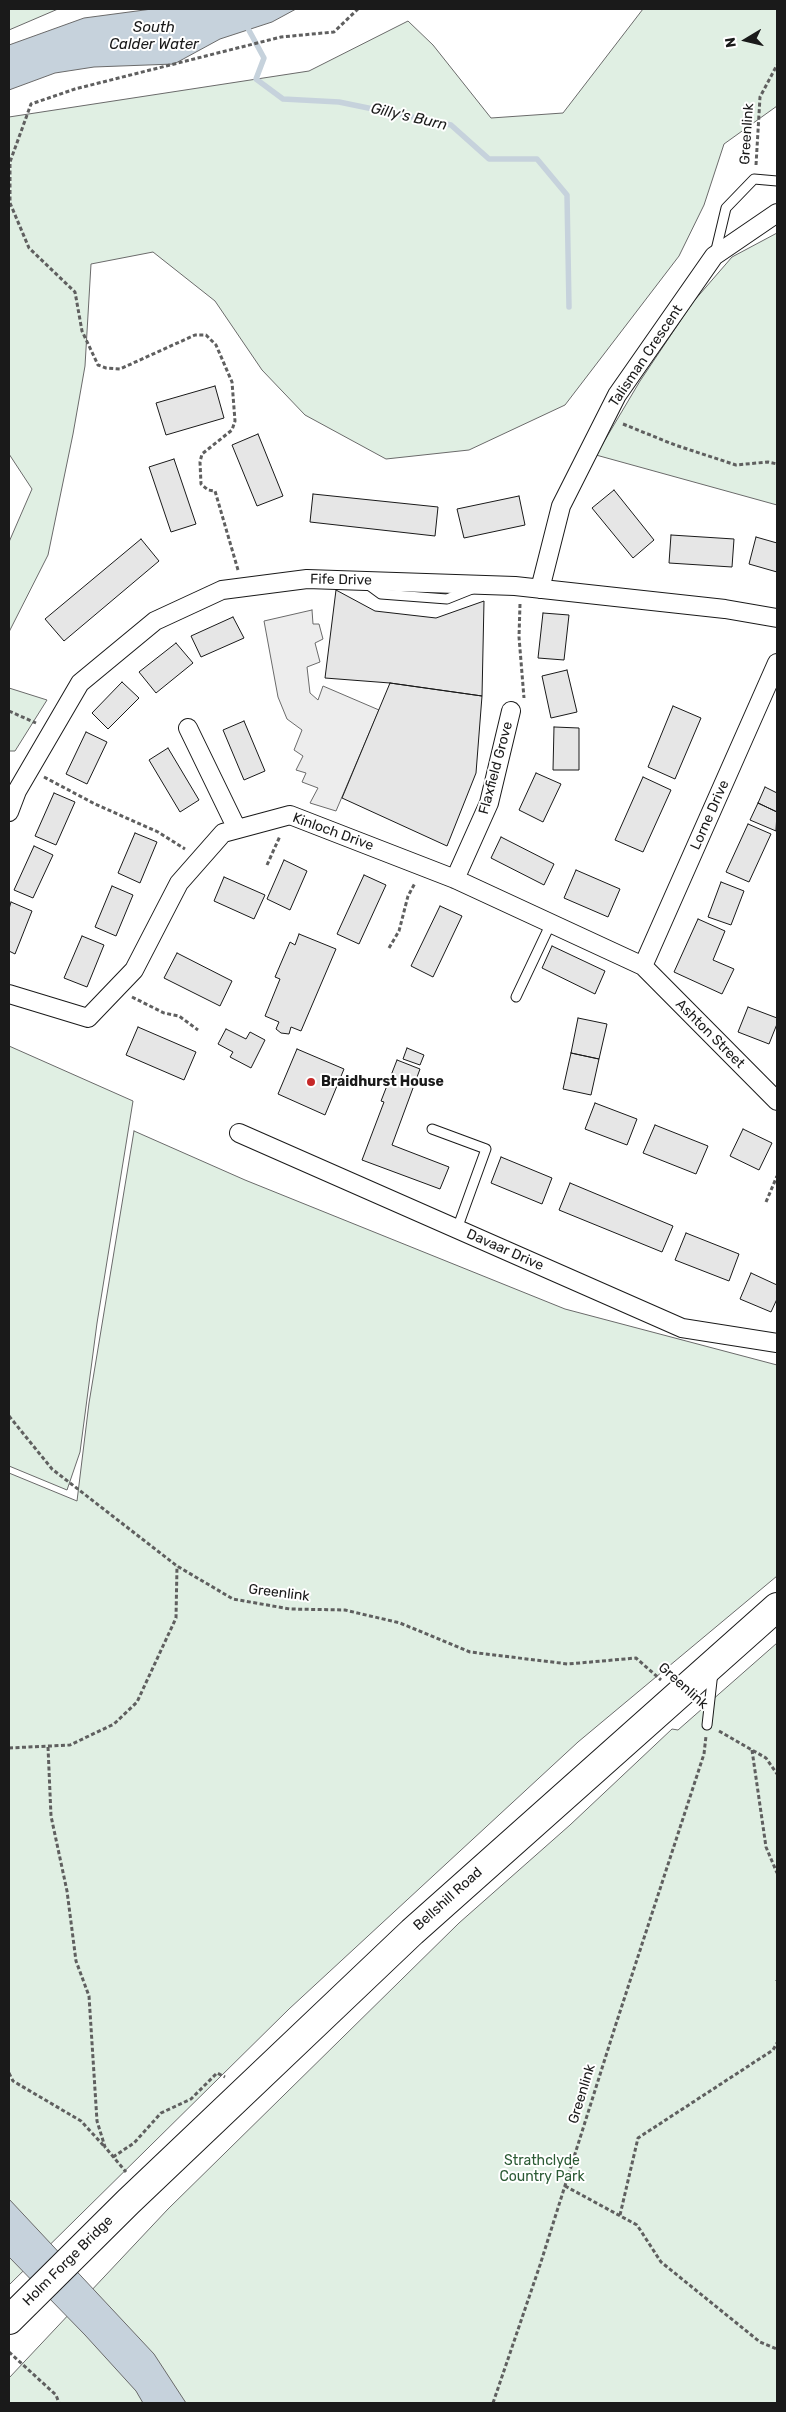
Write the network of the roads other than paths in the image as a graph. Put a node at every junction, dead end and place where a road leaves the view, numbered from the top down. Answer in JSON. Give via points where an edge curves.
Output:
{"nodes":[{"id":1,"x":777,"y":182,"type":"edge"},
{"id":2,"x":777,"y":213,"type":"edge"},
{"id":3,"x":714,"y":256,"type":"junction"},
{"id":4,"x":540,"y":589,"type":"junction"},
{"id":5,"x":777,"y":618,"type":"edge"},
{"id":6,"x":777,"y":663,"type":"edge"},
{"id":7,"x":511,"y":711,"type":"road end"},
{"id":8,"x":188,"y":728,"type":"dead end"},
{"id":9,"x":9,"y":812,"type":"edge"},
{"id":10,"x":236,"y":830,"type":"junction"},
{"id":11,"x":455,"y":879,"type":"junction"},
{"id":12,"x":551,"y":923,"type":"junction"},
{"id":13,"x":644,"y":966,"type":"junction"},
{"id":14,"x":9,"y":994,"type":"edge"},
{"id":15,"x":516,"y":997,"type":"dead end"},
{"id":16,"x":777,"y":1101,"type":"edge"},
{"id":17,"x":432,"y":1129,"type":"dead end"},
{"id":18,"x":239,"y":1133,"type":"dead end"},
{"id":19,"x":457,"y":1229,"type":"junction"},
{"id":20,"x":777,"y":1343,"type":"edge"},
{"id":21,"x":777,"y":1607,"type":"edge"},
{"id":22,"x":714,"y":1662,"type":"junction"},
{"id":23,"x":707,"y":1725,"type":"road end"},
{"id":24,"x":134,"y":2196,"type":"joint"},
{"id":25,"x":9,"y":2320,"type":"edge"}],
"edges":[{"from":1,"to":3,"type":"lane","via":[[754,179],[726,208]]},
{"from":2,"to":3,"type":"street","name":"Talisman Crescent"},
{"from":3,"to":4,"type":"street","name":"Talisman Crescent","via":[[617,395],[561,506]]},
{"from":4,"to":5,"type":"street","name":"Fife Drive","via":[[726,609]]},
{"from":4,"to":9,"type":"street","name":"Fife Drive","via":[[307,579],[222,590],[155,622],[80,683]]},
{"from":6,"to":13,"type":"street","name":"Lorne Drive"},
{"from":7,"to":11,"type":"street","name":"Flaxfield Grove","via":[[489,803]]},
{"from":8,"to":10,"type":"street"},
{"from":10,"to":11,"type":"street","name":"Kinloch Drive","via":[[290,815]]},
{"from":10,"to":14,"type":"street","name":"Kinloch Drive","via":[[223,833],[179,882],[134,970],[88,1018]]},
{"from":11,"to":12,"type":"street","name":"Kinloch Drive"},
{"from":12,"to":13,"type":"street","name":"Kinloch Drive"},
{"from":12,"to":15,"type":"lane"},
{"from":13,"to":16,"type":"street","name":"Ashton Street"},
{"from":17,"to":19,"type":"lane","via":[[486,1149]]},
{"from":18,"to":19,"type":"street","name":"Davaar Drive"},
{"from":19,"to":20,"type":"street","name":"Davaar Drive","via":[[682,1328]]},
{"from":21,"to":22,"type":"main road","name":"Bellshill Road"},
{"from":22,"to":23,"type":"lane"},
{"from":22,"to":24,"type":"main road","name":"Bellshill Road","via":[[412,1932]]},
{"from":24,"to":25,"type":"main road","name":"Holm Forge Bridge"}]}
